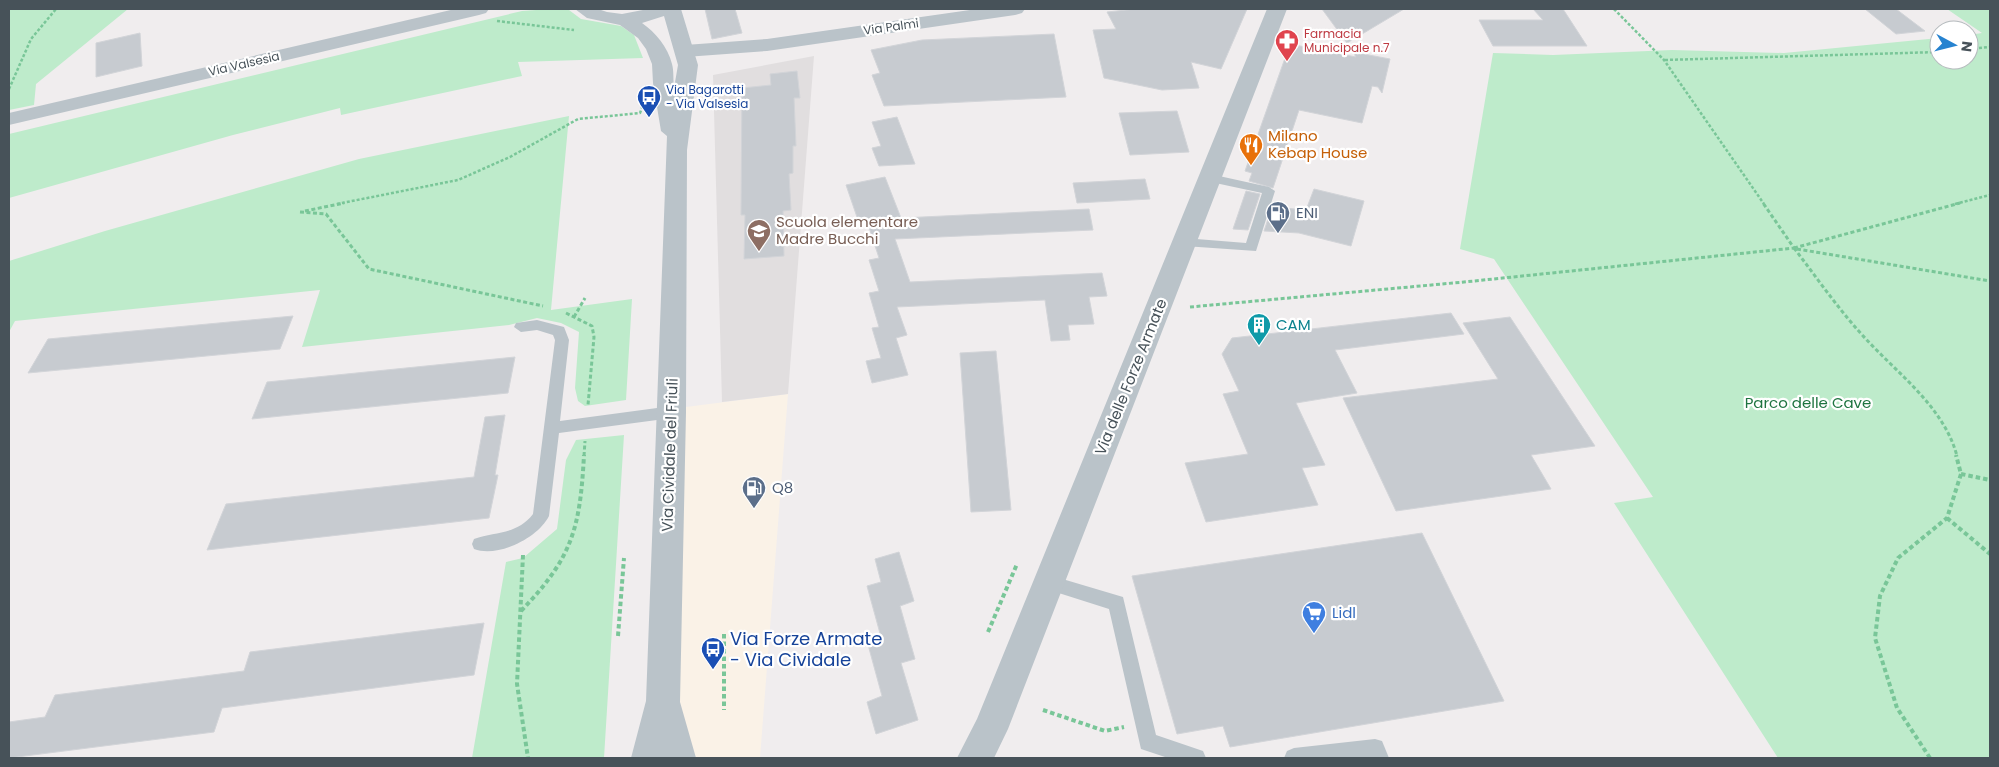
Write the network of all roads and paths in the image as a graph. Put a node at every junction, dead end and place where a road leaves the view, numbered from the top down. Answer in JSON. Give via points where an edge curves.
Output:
{"nodes":[{"id":1,"x":56,"y":9,"type":"edge"},
{"id":2,"x":479,"y":9,"type":"edge"},
{"id":3,"x":585,"y":9,"type":"edge"},
{"id":4,"x":664,"y":9,"type":"edge"},
{"id":5,"x":672,"y":9,"type":"edge"},
{"id":6,"x":1015,"y":9,"type":"edge"},
{"id":7,"x":1614,"y":9,"type":"edge"},
{"id":8,"x":1271,"y":14,"type":"edge"},
{"id":9,"x":624,"y":19,"type":"junction"},
{"id":10,"x":497,"y":20,"type":"dead end"},
{"id":11,"x":574,"y":30,"type":"dead end"},
{"id":12,"x":1929,"y":53,"type":"edge"},
{"id":13,"x":687,"y":58,"type":"junction"},
{"id":14,"x":1664,"y":60,"type":"junction"},
{"id":15,"x":662,"y":73,"type":"junction"},
{"id":16,"x":9,"y":89,"type":"edge"},
{"id":17,"x":9,"y":119,"type":"edge"},
{"id":18,"x":676,"y":150,"type":"junction"},
{"id":19,"x":1210,"y":178,"type":"junction"},
{"id":20,"x":1990,"y":195,"type":"edge"},
{"id":21,"x":1184,"y":242,"type":"junction"},
{"id":22,"x":1794,"y":248,"type":"junction"},
{"id":23,"x":1990,"y":281,"type":"edge"},
{"id":24,"x":585,"y":298,"type":"dead end"},
{"id":25,"x":1190,"y":307,"type":"dead end"},
{"id":26,"x":552,"y":308,"type":"dead end"},
{"id":27,"x":560,"y":311,"type":"dead end"},
{"id":28,"x":576,"y":316,"type":"junction"},
{"id":29,"x":521,"y":327,"type":"dead end"},
{"id":30,"x":559,"y":331,"type":"junction"},
{"id":31,"x":672,"y":412,"type":"junction"},
{"id":32,"x":586,"y":423,"type":"junction"},
{"id":33,"x":552,"y":428,"type":"junction"},
{"id":34,"x":1960,"y":474,"type":"junction"},
{"id":35,"x":1990,"y":480,"type":"edge"},
{"id":36,"x":1947,"y":518,"type":"junction"},
{"id":37,"x":524,"y":534,"type":"junction"},
{"id":38,"x":480,"y":544,"type":"dead end"},
{"id":39,"x":1990,"y":554,"type":"edge"},
{"id":40,"x":624,"y":558,"type":"dead end"},
{"id":41,"x":1017,"y":564,"type":"dead end"},
{"id":42,"x":1049,"y":582,"type":"junction"},
{"id":43,"x":520,"y":611,"type":"junction"},
{"id":44,"x":988,"y":632,"type":"dead end"},
{"id":45,"x":724,"y":634,"type":"dead end"},
{"id":46,"x":618,"y":636,"type":"dead end"},
{"id":47,"x":663,"y":701,"type":"junction"},
{"id":48,"x":724,"y":710,"type":"dead end"},
{"id":49,"x":1043,"y":710,"type":"dead end"},
{"id":50,"x":1144,"y":723,"type":"junction"},
{"id":51,"x":983,"y":749,"type":"edge"},
{"id":52,"x":528,"y":758,"type":"edge"},
{"id":53,"x":649,"y":758,"type":"edge"},
{"id":54,"x":678,"y":758,"type":"edge"},
{"id":55,"x":1196,"y":758,"type":"edge"},
{"id":56,"x":1294,"y":758,"type":"edge"},
{"id":57,"x":1379,"y":758,"type":"edge"},
{"id":58,"x":1930,"y":758,"type":"edge"}],
"edges":[{"from":1,"to":16,"type":"path","via":[[32,38]]},
{"from":2,"to":17,"type":"street","name":"Via Valsesia"},
{"from":3,"to":9,"type":"street","via":[[600,16]]},
{"from":4,"to":9,"type":"street"},
{"from":5,"to":13,"type":"street","name":"Via Cividale del Friuli"},
{"from":6,"to":13,"type":"street","name":"Via Palmi","via":[[767,45],[710,61]]},
{"from":7,"to":14,"type":"path"},
{"from":8,"to":19,"type":"street","name":"Via delle Forze Armate"},
{"from":9,"to":15,"type":"street","name":"Via Cividale del Friuli","via":[[645,34],[656,49]]},
{"from":10,"to":11,"type":"path"},
{"from":12,"to":14,"type":"path"},
{"from":13,"to":15,"type":"street","name":"Via Palmi"},
{"from":13,"to":18,"type":"street","name":"Via Cividale del Friuli"},
{"from":14,"to":22,"type":"path"},
{"from":15,"to":18,"type":"street","name":"Via Cividale del Friuli"},
{"from":15,"to":26,"type":"path","via":[[647,95],[640,113],[578,119],[510,157],[458,180],[300,212],[326,214],[369,269]]},
{"from":18,"to":31,"type":"street","name":"Via Cividale del Friuli"},
{"from":19,"to":21,"type":"street","name":"Via delle Forze Armate"},
{"from":19,"to":21,"type":"lane","via":[[1269,191],[1251,248]]},
{"from":20,"to":22,"type":"path"},
{"from":21,"to":42,"type":"street","name":"Via delle Forze Armate"},
{"from":22,"to":23,"type":"path"},
{"from":22,"to":25,"type":"path","name":"Via delle Forze Armate"},
{"from":22,"to":34,"type":"path","via":[[1864,337],[1944,424],[1954,446]]},
{"from":24,"to":28,"type":"path"},
{"from":27,"to":28,"type":"path"},
{"from":28,"to":30,"type":"path"},
{"from":28,"to":32,"type":"path","via":[[592,326],[594,337]]},
{"from":29,"to":30,"type":"lane","via":[[537,325]]},
{"from":30,"to":33,"type":"lane","via":[[562,340]]},
{"from":31,"to":32,"type":"lane"},
{"from":31,"to":47,"type":"street","name":"Via Cividale del Friuli"},
{"from":32,"to":33,"type":"lane"},
{"from":32,"to":43,"type":"path","via":[[578,524],[562,560],[542,591]]},
{"from":33,"to":37,"type":"lane","via":[[541,516]]},
{"from":34,"to":35,"type":"path"},
{"from":34,"to":36,"type":"path"},
{"from":36,"to":39,"type":"path"},
{"from":36,"to":58,"type":"path","via":[[1898,558],[1880,596],[1875,638],[1897,708]]},
{"from":37,"to":38,"type":"lane","via":[[511,540]]},
{"from":37,"to":43,"type":"path"},
{"from":40,"to":46,"type":"path"},
{"from":41,"to":44,"type":"path"},
{"from":42,"to":50,"type":"lane","via":[[1117,603]]},
{"from":42,"to":51,"type":"street","name":"Via delle Forze Armate"},
{"from":43,"to":52,"type":"path","via":[[517,684]]},
{"from":45,"to":48,"type":"path"},
{"from":47,"to":53,"type":"street","name":"Via Cividale del Friuli"},
{"from":47,"to":54,"type":"street"},
{"from":49,"to":50,"type":"path","via":[[1105,731]]},
{"from":50,"to":55,"type":"lane","via":[[1148,742]]},
{"from":56,"to":57,"type":"lane","via":[[1375,748]]}]}
